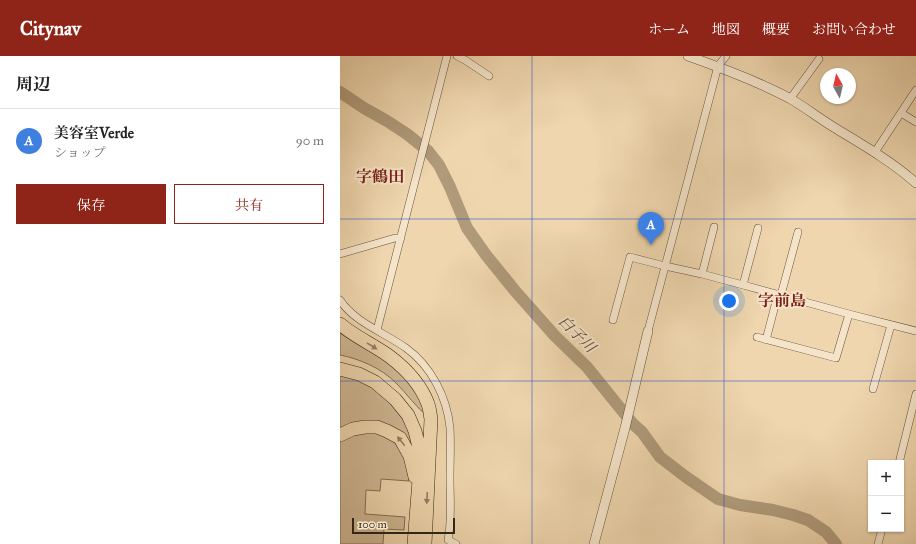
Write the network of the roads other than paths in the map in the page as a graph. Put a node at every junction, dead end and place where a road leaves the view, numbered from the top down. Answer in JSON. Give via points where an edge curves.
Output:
{"nodes":[{"id":1,"x":447,"y":56,"type":"edge"},
{"id":2,"x":457,"y":56,"type":"edge"},
{"id":3,"x":688,"y":56,"type":"edge"},
{"id":4,"x":726,"y":56,"type":"edge"},
{"id":5,"x":819,"y":59,"type":"dead end"},
{"id":6,"x":718,"y":66,"type":"junction"},
{"id":7,"x":489,"y":76,"type":"dead end"},
{"id":8,"x":916,"y":90,"type":"edge"},
{"id":9,"x":790,"y":99,"type":"junction"},
{"id":10,"x":901,"y":113,"type":"junction"},
{"id":11,"x":916,"y":122,"type":"edge"},
{"id":12,"x":875,"y":152,"type":"junction"},
{"id":13,"x":916,"y":183,"type":"edge"},
{"id":14,"x":714,"y":227,"type":"dead end"},
{"id":15,"x":758,"y":228,"type":"dead end"},
{"id":16,"x":798,"y":232,"type":"dead end"},
{"id":17,"x":401,"y":238,"type":"junction"},
{"id":18,"x":340,"y":254,"type":"edge"},
{"id":19,"x":665,"y":266,"type":"junction"},
{"id":20,"x":702,"y":274,"type":"junction"},
{"id":21,"x":743,"y":285,"type":"junction"},
{"id":22,"x":779,"y":295,"type":"junction"},
{"id":23,"x":340,"y":300,"type":"edge"},
{"id":24,"x":849,"y":314,"type":"junction"},
{"id":25,"x":613,"y":320,"type":"dead end"},
{"id":26,"x":340,"y":324,"type":"edge"},
{"id":27,"x":891,"y":325,"type":"junction"},
{"id":28,"x":377,"y":330,"type":"junction"},
{"id":29,"x":648,"y":331,"type":"joint"},
{"id":30,"x":916,"y":331,"type":"edge"},
{"id":31,"x":757,"y":337,"type":"dead end"},
{"id":32,"x":766,"y":340,"type":"junction"},
{"id":33,"x":340,"y":362,"type":"edge"},
{"id":34,"x":340,"y":369,"type":"edge"},
{"id":35,"x":873,"y":389,"type":"dead end"},
{"id":36,"x":916,"y":394,"type":"edge"},
{"id":37,"x":340,"y":435,"type":"edge"},
{"id":38,"x":430,"y":446,"type":"junction"},
{"id":39,"x":899,"y":460,"type":"edge"},
{"id":40,"x":418,"y":490,"type":"junction"},
{"id":41,"x":881,"y":532,"type":"edge"},
{"id":42,"x":879,"y":543,"type":"edge"},
{"id":43,"x":414,"y":544,"type":"edge"},
{"id":44,"x":424,"y":544,"type":"edge"},
{"id":45,"x":456,"y":544,"type":"edge"},
{"id":46,"x":594,"y":544,"type":"edge"}],
"edges":[{"from":1,"to":17,"type":"street"},
{"from":2,"to":7,"type":"street"},
{"from":3,"to":6,"type":"street"},
{"from":4,"to":6,"type":"street"},
{"from":5,"to":9,"type":"street"},
{"from":6,"to":9,"type":"street"},
{"from":6,"to":19,"type":"street"},
{"from":8,"to":10,"type":"street"},
{"from":9,"to":12,"type":"street"},
{"from":10,"to":11,"type":"street"},
{"from":10,"to":12,"type":"street"},
{"from":12,"to":13,"type":"street"},
{"from":14,"to":20,"type":"street"},
{"from":15,"to":21,"type":"street"},
{"from":16,"to":22,"type":"street"},
{"from":17,"to":18,"type":"street"},
{"from":17,"to":28,"type":"street"},
{"from":19,"to":20,"type":"street"},
{"from":19,"to":25,"type":"street","via":[[630,257]]},
{"from":19,"to":29,"type":"street"},
{"from":20,"to":21,"type":"street"},
{"from":21,"to":22,"type":"street"},
{"from":22,"to":24,"type":"street"},
{"from":22,"to":32,"type":"street"},
{"from":23,"to":28,"type":"street","via":[[361,321]]},
{"from":24,"to":27,"type":"street"},
{"from":24,"to":32,"type":"street","via":[[836,358]]},
{"from":26,"to":38,"type":"highway","one_way":true,"via":[[390,356],[424,393],[431,419]]},
{"from":27,"to":30,"type":"street"},
{"from":27,"to":35,"type":"street"},
{"from":28,"to":45,"type":"street","via":[[406,348],[423,363],[442,394],[450,427],[448,540]]},
{"from":29,"to":46,"type":"street"},
{"from":31,"to":32,"type":"street"},
{"from":33,"to":38,"type":"highway","via":[[363,368],[394,386],[416,412]]},
{"from":34,"to":40,"type":"highway","via":[[375,382],[395,399],[408,415],[416,431],[421,455]]},
{"from":36,"to":39,"type":"street"},
{"from":40,"to":37,"type":"highway","one_way":true,"via":[[410,456],[400,438],[376,427],[353,429]]},
{"from":38,"to":44,"type":"highway","one_way":true},
{"from":40,"to":43,"type":"highway"},
{"from":41,"to":42,"type":"street"}]}
